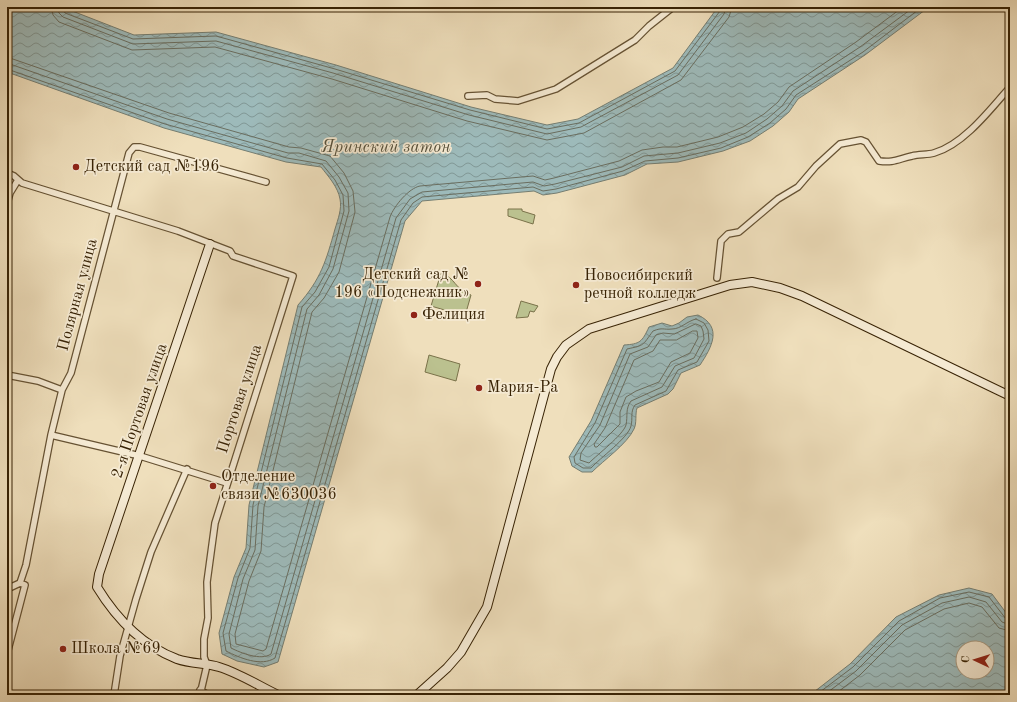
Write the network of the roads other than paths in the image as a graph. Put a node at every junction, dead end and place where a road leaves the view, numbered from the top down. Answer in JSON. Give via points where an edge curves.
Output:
{"nodes":[{"id":1,"x":673,"y":7,"type":"edge"},
{"id":2,"x":1010,"y":87,"type":"edge"},
{"id":3,"x":468,"y":96,"type":"dead end"},
{"id":4,"x":7,"y":174,"type":"edge"},
{"id":5,"x":18,"y":180,"type":"junction"},
{"id":6,"x":266,"y":182,"type":"dead end"},
{"id":7,"x":7,"y":204,"type":"edge"},
{"id":8,"x":113,"y":212,"type":"junction"},
{"id":9,"x":210,"y":244,"type":"junction"},
{"id":10,"x":717,"y":278,"type":"dead end"},
{"id":11,"x":7,"y":375,"type":"edge"},
{"id":12,"x":62,"y":390,"type":"junction"},
{"id":13,"x":1010,"y":396,"type":"edge"},
{"id":14,"x":51,"y":435,"type":"junction"},
{"id":15,"x":140,"y":456,"type":"junction"},
{"id":16,"x":187,"y":469,"type":"junction"},
{"id":17,"x":227,"y":483,"type":"junction"},
{"id":18,"x":23,"y":584,"type":"junction"},
{"id":19,"x":7,"y":590,"type":"edge"},
{"id":20,"x":128,"y":627,"type":"junction"},
{"id":21,"x":7,"y":654,"type":"edge"},
{"id":22,"x":207,"y":665,"type":"junction"},
{"id":23,"x":200,"y":692,"type":"edge"},
{"id":24,"x":114,"y":695,"type":"edge"},
{"id":25,"x":208,"y":695,"type":"edge"},
{"id":26,"x":278,"y":695,"type":"edge"},
{"id":27,"x":417,"y":695,"type":"edge"}],
"edges":[{"from":1,"to":3,"type":"street","via":[[635,40],[556,89],[518,101],[495,99],[487,95]]},
{"from":2,"to":10,"type":"street","via":[[955,143],[934,153],[891,162],[879,160],[866,142],[861,140],[840,144],[798,187],[778,199],[739,232],[728,234],[721,241]]},
{"from":4,"to":5,"type":"street"},
{"from":5,"to":7,"type":"street"},
{"from":5,"to":8,"type":"street"},
{"from":6,"to":8,"type":"street","name":"Полярная улица","via":[[134,147],[128,153],[125,162]]},
{"from":8,"to":9,"type":"street","via":[[178,231]]},
{"from":8,"to":12,"type":"street","name":"Полярная улица","via":[[71,373]]},
{"from":9,"to":15,"type":"street","name":"2-я Портовая улица"},
{"from":9,"to":17,"type":"street","name":"Портовая улица","via":[[230,251],[233,256],[293,276]]},
{"from":11,"to":12,"type":"street"},
{"from":12,"to":14,"type":"street","name":"Полярная улица"},
{"from":13,"to":27,"type":"street","via":[[802,296],[752,282],[730,285],[589,329],[566,345],[551,369],[487,607],[461,652]]},
{"from":14,"to":15,"type":"street"},
{"from":14,"to":18,"type":"street","name":"Полярная улица"},
{"from":15,"to":16,"type":"street"},
{"from":15,"to":20,"type":"street","name":"2-я Портовая улица","via":[[99,574],[97,587]]},
{"from":16,"to":17,"type":"street"},
{"from":16,"to":20,"type":"street","via":[[151,552]]},
{"from":17,"to":22,"type":"street","name":"Портовая улица","via":[[215,523],[207,582],[208,618],[204,657]]},
{"from":18,"to":19,"type":"street"},
{"from":18,"to":21,"type":"street","name":"Полярная улица"},
{"from":20,"to":22,"type":"street","via":[[157,650],[178,660]]},
{"from":20,"to":24,"type":"street"},
{"from":22,"to":23,"type":"street","name":"Портовая улица"},
{"from":22,"to":26,"type":"street","via":[[232,673]]},
{"from":23,"to":25,"type":"street"}]}
